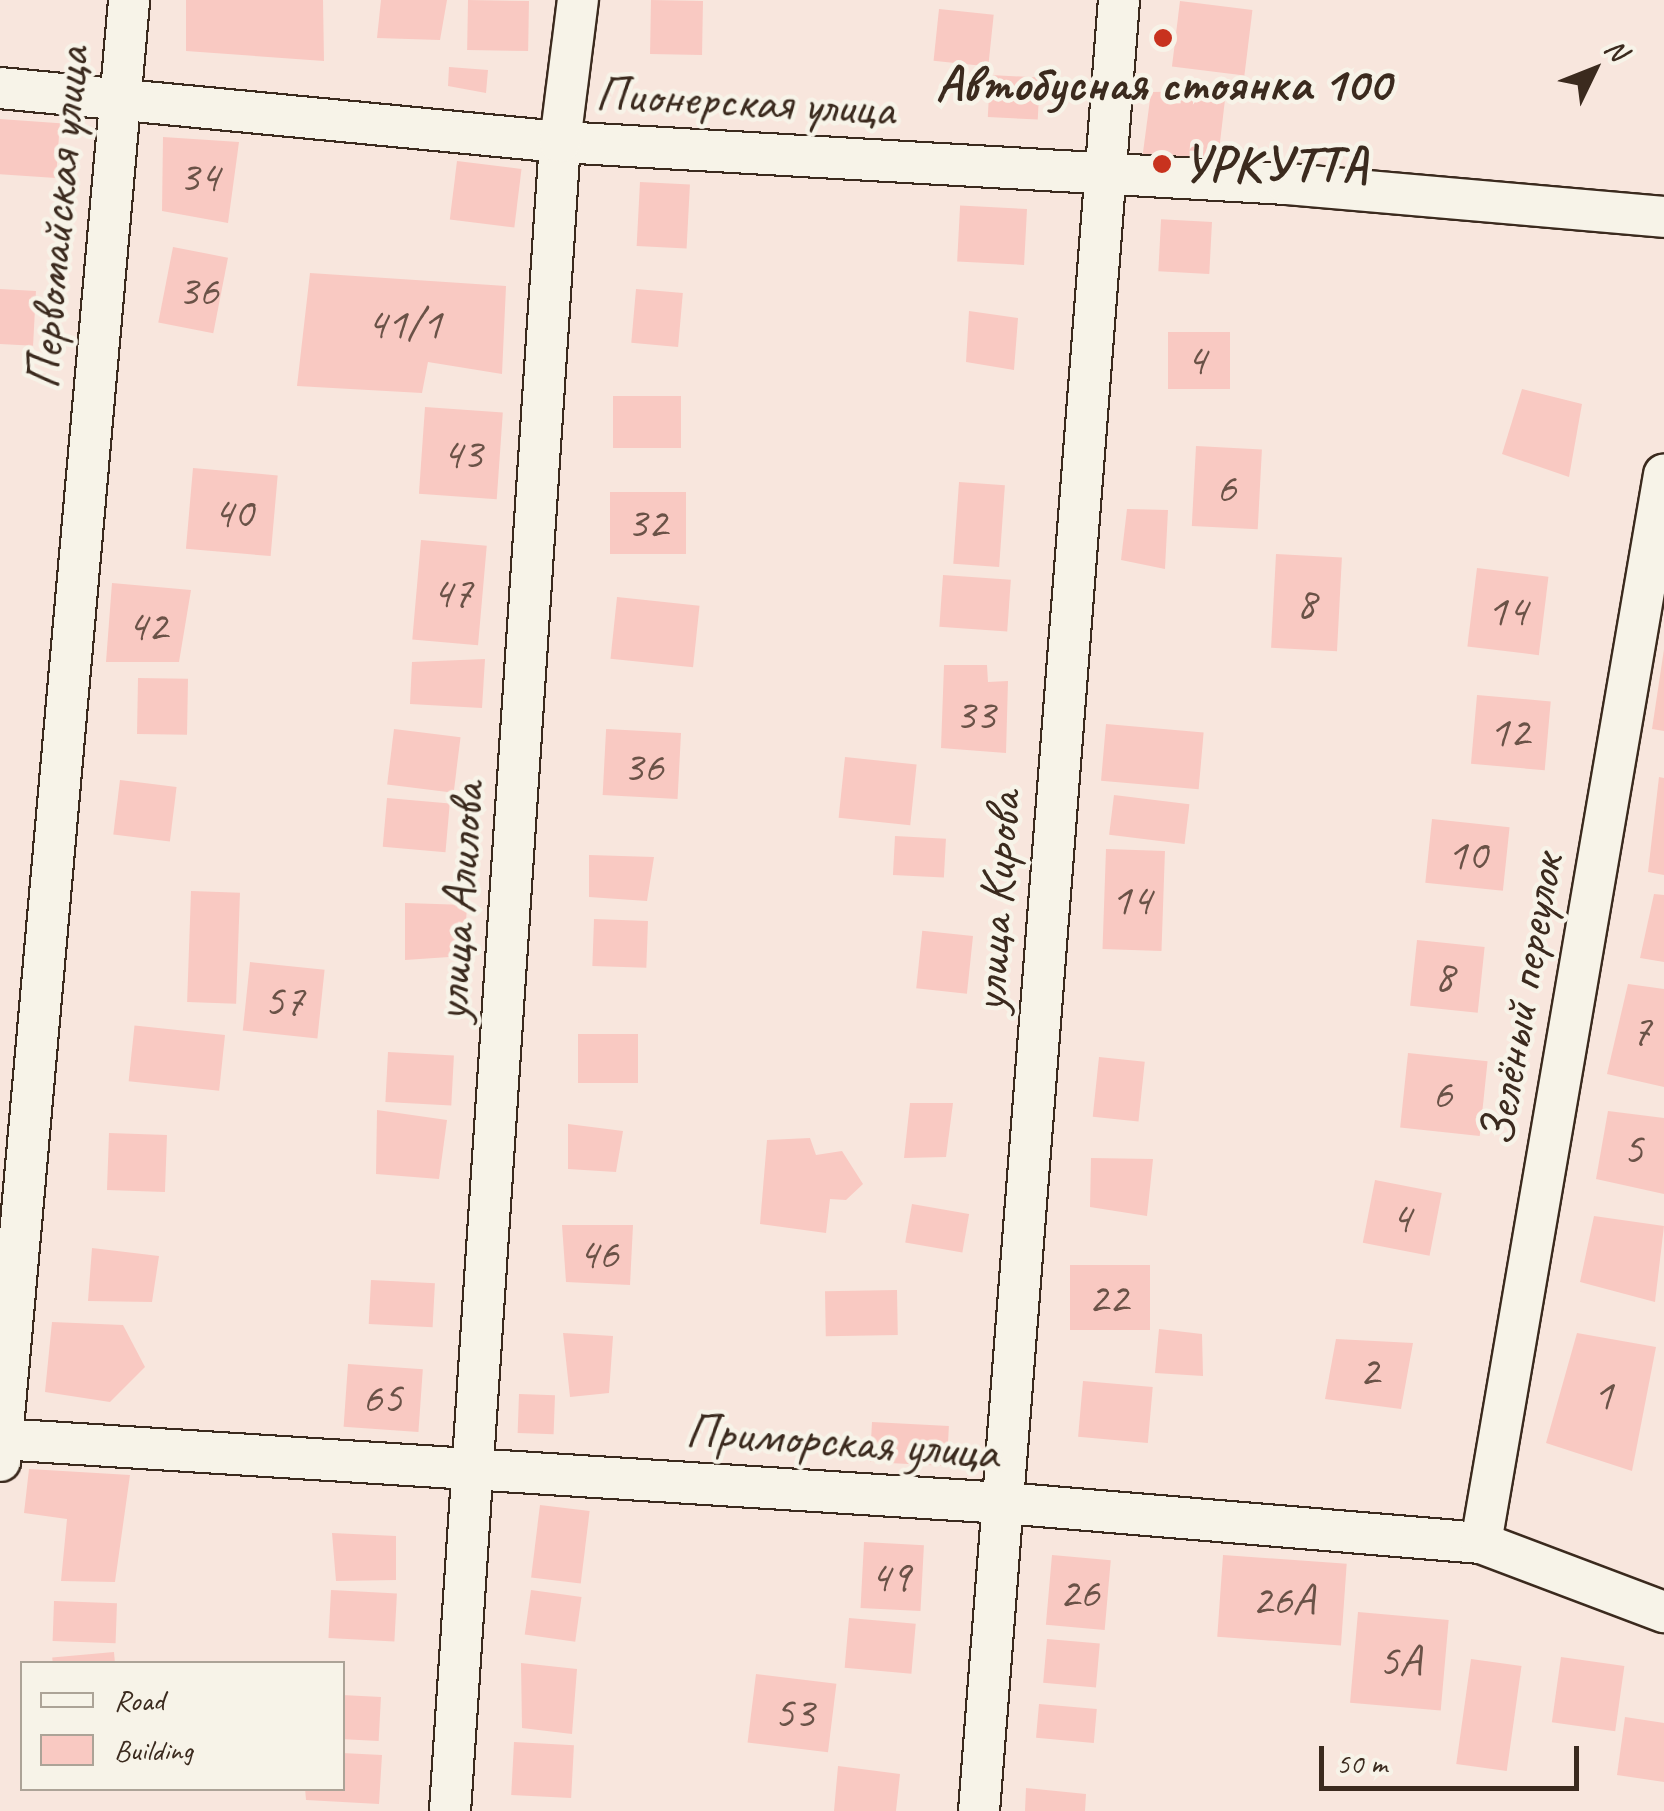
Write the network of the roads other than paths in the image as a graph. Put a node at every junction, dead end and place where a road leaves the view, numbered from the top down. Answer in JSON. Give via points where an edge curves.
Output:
{"nodes":[{"id":1,"x":129,"y":0,"type":"edge"},
{"id":2,"x":578,"y":0,"type":"edge"},
{"id":3,"x":1119,"y":0,"type":"edge"},
{"id":4,"x":0,"y":88,"type":"edge"},
{"id":5,"x":121,"y":98,"type":"junction"},
{"id":6,"x":560,"y":142,"type":"junction"},
{"id":7,"x":1102,"y":175,"type":"junction"},
{"id":8,"x":1664,"y":217,"type":"edge"},
{"id":9,"x":1664,"y":475,"type":"edge"},
{"id":10,"x":1,"y":1446,"type":"edge"},
{"id":11,"x":474,"y":1471,"type":"junction"},
{"id":12,"x":1004,"y":1503,"type":"junction"},
{"id":13,"x":1481,"y":1543,"type":"junction"},
{"id":14,"x":1664,"y":1612,"type":"edge"},
{"id":15,"x":450,"y":1811,"type":"edge"},
{"id":16,"x":979,"y":1811,"type":"edge"}],
"edges":[{"from":1,"to":5,"type":"street","name":"Первомайская улица"},
{"from":2,"to":6,"type":"street","name":"улица Алилова"},
{"from":3,"to":7,"type":"street","name":"улица Кирова"},
{"from":4,"to":5,"type":"street","name":"Пионерская улица"},
{"from":5,"to":6,"type":"street","name":"Пионерская улица"},
{"from":5,"to":10,"type":"street","name":"Первомайская улица"},
{"from":6,"to":7,"type":"street","name":"Пионерская улица"},
{"from":6,"to":11,"type":"street","name":"улица Алилова"},
{"from":7,"to":8,"type":"street","name":"Пионерская улица"},
{"from":7,"to":12,"type":"street","name":"улица Кирова"},
{"from":9,"to":13,"type":"street","name":"Зелёный переулок"},
{"from":10,"to":11,"type":"street","name":"Приморская улица"},
{"from":11,"to":12,"type":"street","name":"Приморская улица"},
{"from":11,"to":15,"type":"street","name":"улица Алилова"},
{"from":12,"to":13,"type":"street","name":"Приморская улица"},
{"from":12,"to":16,"type":"street","name":"улица Кирова"},
{"from":13,"to":14,"type":"street","name":"Приморская улица"}]}
